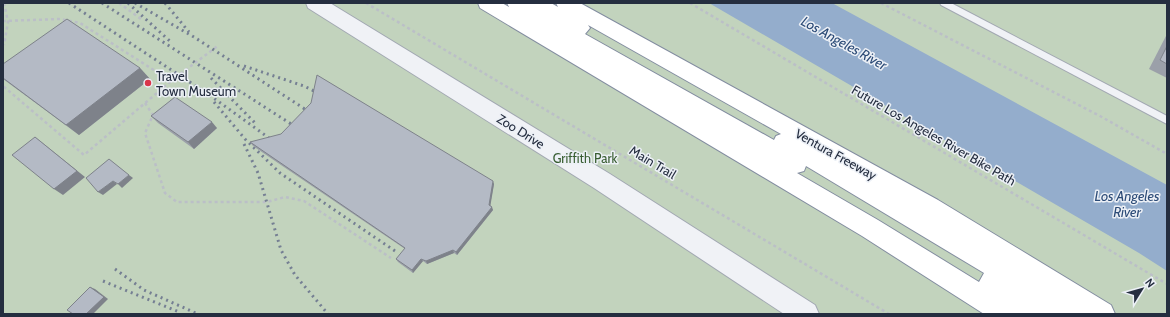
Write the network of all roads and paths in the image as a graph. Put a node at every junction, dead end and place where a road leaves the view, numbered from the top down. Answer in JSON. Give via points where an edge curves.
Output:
{"nodes":[{"id":1,"x":4,"y":3,"type":"edge"},
{"id":2,"x":119,"y":3,"type":"edge"},
{"id":3,"x":315,"y":3,"type":"edge"},
{"id":4,"x":366,"y":3,"type":"edge"},
{"id":5,"x":487,"y":3,"type":"edge"},
{"id":6,"x":516,"y":3,"type":"edge"},
{"id":7,"x":536,"y":3,"type":"edge"},
{"id":8,"x":565,"y":3,"type":"edge"},
{"id":9,"x":690,"y":3,"type":"edge"},
{"id":10,"x":881,"y":3,"type":"edge"},
{"id":11,"x":944,"y":3,"type":"edge"},
{"id":12,"x":141,"y":19,"type":"dead end"},
{"id":13,"x":3,"y":21,"type":"edge"},
{"id":14,"x":8,"y":22,"type":"junction"},
{"id":15,"x":4,"y":45,"type":"dead end"},
{"id":16,"x":219,"y":45,"type":"dead end"},
{"id":17,"x":171,"y":81,"type":"junction"},
{"id":18,"x":3,"y":86,"type":"edge"},
{"id":19,"x":145,"y":103,"type":"junction"},
{"id":20,"x":1167,"y":120,"type":"edge"},
{"id":21,"x":1167,"y":154,"type":"edge"},
{"id":22,"x":391,"y":258,"type":"dead end"},
{"id":23,"x":1167,"y":284,"type":"edge"},
{"id":24,"x":806,"y":314,"type":"edge"},
{"id":25,"x":889,"y":314,"type":"edge"},
{"id":26,"x":1007,"y":314,"type":"edge"},
{"id":27,"x":1041,"y":314,"type":"edge"},
{"id":28,"x":1071,"y":314,"type":"edge"},
{"id":29,"x":1102,"y":314,"type":"edge"}],
"edges":[{"from":1,"to":14,"type":"path"},
{"from":2,"to":12,"type":"path"},
{"from":3,"to":24,"type":"street","name":"Zoo Drive","via":[[602,181]]},
{"from":4,"to":25,"type":"path","name":"Main Trail"},
{"from":5,"to":26,"type":"highway","via":[[870,228]]},
{"from":6,"to":27,"type":"highway","via":[[838,188]]},
{"from":7,"to":28,"type":"highway","via":[[839,174]]},
{"from":8,"to":29,"type":"highway","name":"Ventura Freeway","via":[[897,188]]},
{"from":9,"to":23,"type":"path","name":"Future Los Angeles River Bike Path"},
{"from":10,"to":21,"type":"path","via":[[1100,116]]},
{"from":11,"to":20,"type":"lane"},
{"from":13,"to":14,"type":"path"},
{"from":14,"to":15,"type":"path"},
{"from":14,"to":17,"type":"path","via":[[53,19],[80,23]]},
{"from":16,"to":17,"type":"path"},
{"from":17,"to":19,"type":"path"},
{"from":18,"to":19,"type":"path","via":[[84,155]]},
{"from":19,"to":22,"type":"path","via":[[153,115],[145,134],[165,193],[177,202],[266,202],[285,197],[304,201]]}]}
